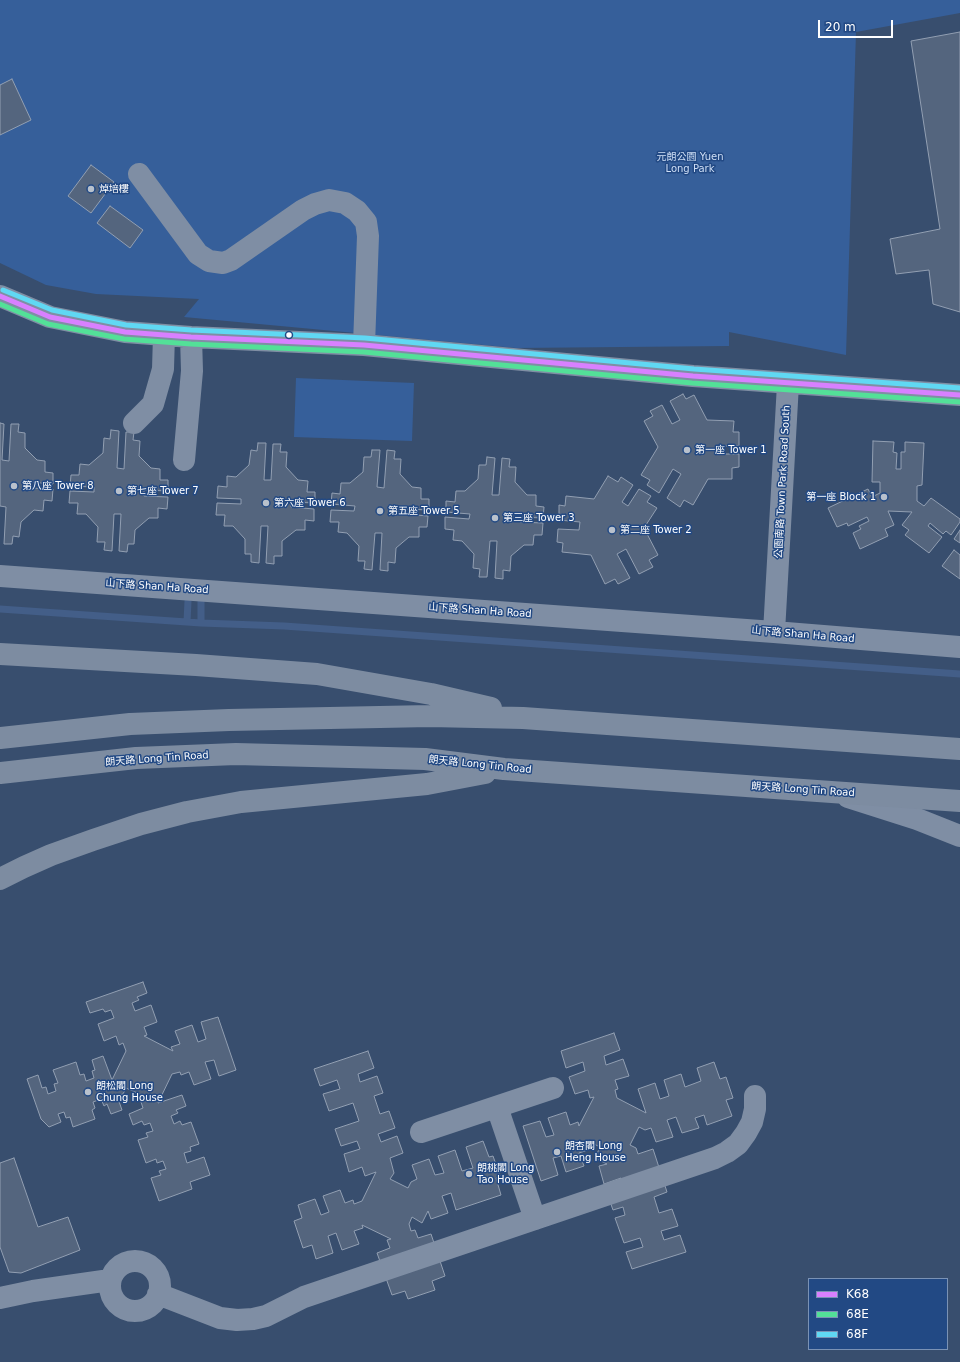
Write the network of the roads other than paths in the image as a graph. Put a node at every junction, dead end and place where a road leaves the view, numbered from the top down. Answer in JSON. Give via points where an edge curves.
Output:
{"nodes":[{"id":1,"x":139,"y":174,"type":"dead end"},
{"id":2,"x":0,"y":296,"type":"edge"},
{"id":3,"x":164,"y":335,"type":"junction"},
{"id":4,"x":190,"y":337,"type":"junction"},
{"id":5,"x":364,"y":345,"type":"junction"},
{"id":6,"x":788,"y":384,"type":"junction"},
{"id":7,"x":960,"y":395,"type":"edge"},
{"id":8,"x":134,"y":423,"type":"dead end"},
{"id":9,"x":184,"y":460,"type":"dead end"},
{"id":10,"x":0,"y":576,"type":"edge"},
{"id":11,"x":774,"y":632,"type":"junction"},
{"id":12,"x":960,"y":647,"type":"edge"},
{"id":13,"x":0,"y":654,"type":"edge"},
{"id":14,"x":523,"y":718,"type":"junction"},
{"id":15,"x":0,"y":738,"type":"edge"},
{"id":16,"x":960,"y":749,"type":"edge"},
{"id":17,"x":504,"y":769,"type":"junction"},
{"id":18,"x":0,"y":773,"type":"edge"},
{"id":19,"x":830,"y":792,"type":"junction"},
{"id":20,"x":960,"y":801,"type":"edge"},
{"id":21,"x":960,"y":836,"type":"edge"},
{"id":22,"x":24,"y":867,"type":"junction"},
{"id":23,"x":0,"y":874,"type":"edge"},
{"id":24,"x":0,"y":879,"type":"edge"},
{"id":25,"x":553,"y":1088,"type":"dead end"},
{"id":26,"x":754,"y":1096,"type":"dead end"},
{"id":27,"x":497,"y":1107,"type":"junction"},
{"id":28,"x":421,"y":1132,"type":"dead end"},
{"id":29,"x":535,"y":1219,"type":"junction"},
{"id":30,"x":110,"y":1280,"type":"junction"},
{"id":31,"x":158,"y":1294,"type":"junction"},
{"id":32,"x":0,"y":1298,"type":"edge"}],
"edges":[{"from":1,"to":5,"type":"street","via":[[198,254],[209,261],[223,263],[231,260],[315,204],[329,200],[344,203],[357,211],[366,222],[368,236]]},
{"from":2,"to":3,"type":"street","via":[[50,317],[126,332]]},
{"from":3,"to":4,"type":"street"},
{"from":3,"to":8,"type":"street","via":[[163,369],[153,404]]},
{"from":4,"to":5,"type":"street"},
{"from":4,"to":9,"type":"street","via":[[192,371]]},
{"from":5,"to":6,"type":"street"},
{"from":6,"to":7,"type":"street"},
{"from":6,"to":11,"type":"street","name":"公園南路 Town Park Road South"},
{"from":10,"to":11,"type":"street","name":"山下路 Shan Ha Road"},
{"from":11,"to":12,"type":"street","name":"山下路 Shan Ha Road"},
{"from":13,"to":14,"type":"main road","via":[[317,674],[431,694]]},
{"from":14,"to":15,"type":"main road","via":[[430,716],[230,720],[130,724]]},
{"from":14,"to":16,"type":"main road"},
{"from":17,"to":18,"type":"main road","name":"朗天路 Long Tin Road","via":[[425,759],[236,754],[136,758]]},
{"from":17,"to":19,"type":"main road","name":"朗天路 Long Tin Road"},
{"from":17,"to":22,"type":"main road","via":[[427,784],[241,802],[187,812],[93,840]]},
{"from":19,"to":20,"type":"main road","name":"朗天路 Long Tin Road"},
{"from":19,"to":21,"type":"street","via":[[917,819]]},
{"from":22,"to":23,"type":"main road"},
{"from":22,"to":24,"type":"main road"},
{"from":25,"to":27,"type":"street"},
{"from":26,"to":29,"type":"street","via":[[752,1122],[738,1144],[727,1152]]},
{"from":27,"to":28,"type":"street"},
{"from":27,"to":29,"type":"street"},
{"from":29,"to":31,"type":"street","via":[[304,1297],[272,1313],[253,1319],[220,1318]]},
{"from":30,"to":31,"type":"street","via":[[113,1299],[129,1310],[139,1311],[148,1307]]},
{"from":30,"to":31,"type":"street","via":[[121,1264],[130,1260],[140,1261],[156,1272],[160,1281]]},
{"from":30,"to":32,"type":"street"}]}
